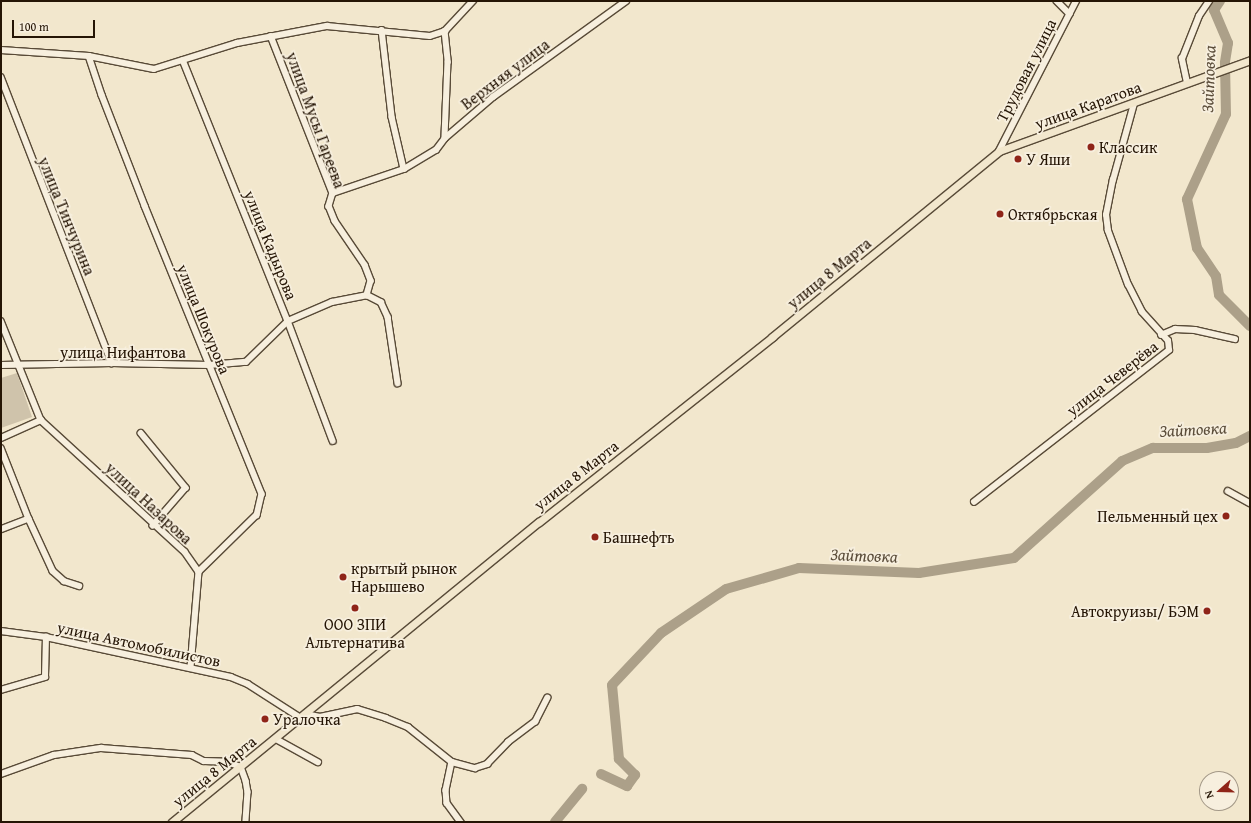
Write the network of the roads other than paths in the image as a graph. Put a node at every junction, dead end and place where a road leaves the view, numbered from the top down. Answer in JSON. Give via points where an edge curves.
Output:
{"nodes":[{"id":1,"x":473,"y":1,"type":"edge"},
{"id":2,"x":626,"y":1,"type":"edge"},
{"id":3,"x":1057,"y":1,"type":"edge"},
{"id":4,"x":1076,"y":1,"type":"edge"},
{"id":5,"x":1209,"y":1,"type":"edge"},
{"id":6,"x":1070,"y":14,"type":"junction"},
{"id":7,"x":382,"y":30,"type":"junction"},
{"id":8,"x":445,"y":31,"type":"junction"},
{"id":9,"x":271,"y":36,"type":"junction"},
{"id":10,"x":1,"y":50,"type":"edge"},
{"id":11,"x":89,"y":56,"type":"junction"},
{"id":12,"x":183,"y":60,"type":"junction"},
{"id":13,"x":1250,"y":60,"type":"edge"},
{"id":14,"x":1,"y":77,"type":"edge"},
{"id":15,"x":1187,"y":83,"type":"junction"},
{"id":16,"x":1134,"y":104,"type":"junction"},
{"id":17,"x":445,"y":138,"type":"junction"},
{"id":18,"x":999,"y":152,"type":"junction"},
{"id":19,"x":404,"y":169,"type":"junction"},
{"id":20,"x":333,"y":193,"type":"junction"},
{"id":21,"x":367,"y":295,"type":"junction"},
{"id":22,"x":1,"y":321,"type":"edge"},
{"id":23,"x":288,"y":322,"type":"junction"},
{"id":24,"x":1161,"y":335,"type":"junction"},
{"id":25,"x":1235,"y":339,"type":"dead end"},
{"id":26,"x":112,"y":363,"type":"junction"},
{"id":27,"x":1,"y":365,"type":"edge"},
{"id":28,"x":18,"y":365,"type":"junction"},
{"id":29,"x":209,"y":366,"type":"junction"},
{"id":30,"x":398,"y":382,"type":"dead end"},
{"id":31,"x":41,"y":420,"type":"junction"},
{"id":32,"x":141,"y":433,"type":"dead end"},
{"id":33,"x":1,"y":438,"type":"edge"},
{"id":34,"x":333,"y":441,"type":"dead end"},
{"id":35,"x":1,"y":448,"type":"edge"},
{"id":36,"x":1228,"y":491,"type":"dead end"},
{"id":37,"x":974,"y":502,"type":"dead end"},
{"id":38,"x":1250,"y":503,"type":"edge"},
{"id":39,"x":29,"y":519,"type":"junction"},
{"id":40,"x":153,"y":526,"type":"junction"},
{"id":41,"x":1,"y":530,"type":"edge"},
{"id":42,"x":199,"y":572,"type":"junction"},
{"id":43,"x":79,"y":586,"type":"dead end"},
{"id":44,"x":1,"y":631,"type":"edge"},
{"id":45,"x":46,"y":637,"type":"junction"},
{"id":46,"x":191,"y":668,"type":"junction"},
{"id":47,"x":1,"y":690,"type":"edge"},
{"id":48,"x":547,"y":698,"type":"dead end"},
{"id":49,"x":303,"y":716,"type":"junction"},
{"id":50,"x":276,"y":739,"type":"junction"},
{"id":51,"x":318,"y":762,"type":"dead end"},
{"id":52,"x":452,"y":762,"type":"junction"},
{"id":53,"x":241,"y":767,"type":"junction"},
{"id":54,"x":1,"y":774,"type":"edge"},
{"id":55,"x":172,"y":822,"type":"edge"},
{"id":56,"x":246,"y":822,"type":"edge"},
{"id":57,"x":461,"y":822,"type":"edge"}],
"edges":[{"from":1,"to":8,"type":"street"},
{"from":2,"to":17,"type":"street","name":"Верхняя улица","via":[[493,97]]},
{"from":3,"to":6,"type":"street"},
{"from":4,"to":6,"type":"street","name":"Трудовая улица"},
{"from":5,"to":15,"type":"street","via":[[1199,16],[1182,59]]},
{"from":6,"to":18,"type":"street","name":"Трудовая улица"},
{"from":7,"to":8,"type":"street","via":[[430,36]]},
{"from":7,"to":9,"type":"street","via":[[327,26]]},
{"from":7,"to":19,"type":"street","via":[[392,117]]},
{"from":8,"to":17,"type":"street","via":[[448,62]]},
{"from":9,"to":12,"type":"street","via":[[237,43]]},
{"from":9,"to":20,"type":"street","name":"улица Мусы Гареева"},
{"from":10,"to":11,"type":"street"},
{"from":11,"to":12,"type":"street","via":[[154,69]]},
{"from":11,"to":29,"type":"street","name":"улица Шокурова"},
{"from":12,"to":23,"type":"street","name":"улица Кадырова"},
{"from":13,"to":15,"type":"main road","name":"улица Каратова"},
{"from":14,"to":26,"type":"street","name":"улица Тинчурина"},
{"from":15,"to":16,"type":"main road","name":"улица Каратова"},
{"from":16,"to":18,"type":"main road","name":"улица Каратова"},
{"from":16,"to":24,"type":"street","name":"улица Чеверёва","via":[[1106,215],[1108,231],[1132,291],[1142,312]]},
{"from":17,"to":19,"type":"street","name":"Верхняя улица","via":[[436,150]]},
{"from":18,"to":49,"type":"main road","name":"улица 8 Марта","via":[[539,522]]},
{"from":19,"to":20,"type":"street","name":"Верхняя улица"},
{"from":20,"to":21,"type":"street","name":"улица Мусы Гареева","via":[[329,206],[334,221],[365,265],[371,281]]},
{"from":21,"to":23,"type":"street","name":"улица Нифантова","via":[[332,302]]},
{"from":21,"to":30,"type":"street","via":[[381,302],[388,317]]},
{"from":22,"to":28,"type":"street"},
{"from":23,"to":29,"type":"street","name":"улица Нифантова","via":[[246,362]]},
{"from":23,"to":34,"type":"street","name":"улица Кадырова"},
{"from":24,"to":25,"type":"street","via":[[1175,329],[1195,330]]},
{"from":24,"to":37,"type":"street","name":"улица Чеверёва","via":[[1168,341],[1169,350]]},
{"from":26,"to":28,"type":"street","name":"улица Нифантова"},
{"from":26,"to":29,"type":"street","name":"улица Нифантова"},
{"from":27,"to":28,"type":"street","name":"улица Нифантова"},
{"from":28,"to":31,"type":"street"},
{"from":29,"to":42,"type":"street","name":"улица Шокурова","via":[[262,494],[257,515]]},
{"from":31,"to":33,"type":"street"},
{"from":31,"to":40,"type":"street","name":"улица Назарова"},
{"from":32,"to":40,"type":"street","via":[[186,488]]},
{"from":35,"to":39,"type":"street"},
{"from":36,"to":38,"type":"street"},
{"from":39,"to":41,"type":"street"},
{"from":39,"to":43,"type":"street","via":[[53,571],[64,581]]},
{"from":40,"to":42,"type":"street","name":"улица Назарова","via":[[185,552]]},
{"from":42,"to":46,"type":"street"},
{"from":44,"to":45,"type":"street"},
{"from":45,"to":46,"type":"street","name":"улица Автомобилистов"},
{"from":45,"to":47,"type":"street","name":"улица Автомобилистов","via":[[45,677]]},
{"from":46,"to":49,"type":"street","name":"улица Автомобилистов","via":[[248,684]]},
{"from":48,"to":52,"type":"street","via":[[535,722],[508,742],[487,764],[475,768]]},
{"from":49,"to":50,"type":"main road","name":"улица 8 Марта"},
{"from":49,"to":52,"type":"street","via":[[320,717],[357,709],[408,727]]},
{"from":50,"to":51,"type":"street"},
{"from":50,"to":53,"type":"main road","name":"улица 8 Марта"},
{"from":52,"to":57,"type":"street","via":[[446,790],[447,803]]},
{"from":53,"to":54,"type":"street","via":[[228,762],[204,761],[192,755],[101,748],[54,755]]},
{"from":53,"to":55,"type":"main road","name":"улица 8 Марта"},
{"from":53,"to":56,"type":"street","via":[[248,792]]}]}
